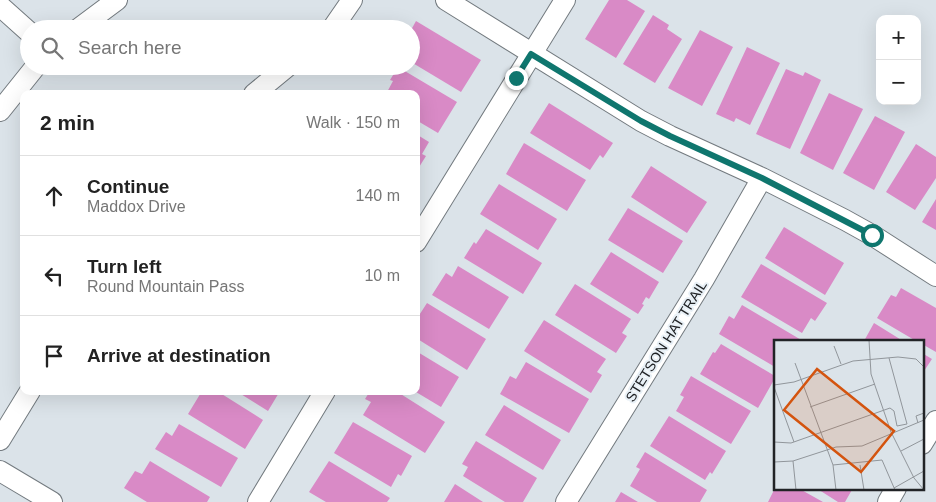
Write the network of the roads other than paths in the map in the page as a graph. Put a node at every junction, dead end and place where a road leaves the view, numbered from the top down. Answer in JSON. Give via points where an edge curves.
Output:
{"nodes":[{"id":1,"x":117,"y":0,"type":"edge"},
{"id":2,"x":352,"y":0,"type":"edge"},
{"id":3,"x":446,"y":0,"type":"edge"},
{"id":4,"x":565,"y":0,"type":"edge"},
{"id":5,"x":0,"y":6,"type":"edge"},
{"id":6,"x":90,"y":20,"type":"edge"},
{"id":7,"x":338,"y":20,"type":"edge"},
{"id":8,"x":20,"y":24,"type":"edge"},
{"id":9,"x":531,"y":54,"type":"junction"},
{"id":10,"x":29,"y":75,"type":"edge"},
{"id":11,"x":277,"y":75,"type":"edge"},
{"id":12,"x":259,"y":90,"type":"edge"},
{"id":13,"x":0,"y":111,"type":"edge"},
{"id":14,"x":762,"y":178,"type":"junction"},
{"id":15,"x":420,"y":235,"type":"edge"},
{"id":16,"x":936,"y":276,"type":"edge"},
{"id":17,"x":28,"y":395,"type":"edge"},
{"id":18,"x":323,"y":395,"type":"edge"},
{"id":19,"x":936,"y":421,"type":"edge"},
{"id":20,"x":0,"y":440,"type":"edge"},
{"id":21,"x":924,"y":441,"type":"edge"},
{"id":22,"x":0,"y":471,"type":"edge"},
{"id":23,"x":895,"y":490,"type":"edge"},
{"id":24,"x":52,"y":502,"type":"edge"},
{"id":25,"x":258,"y":502,"type":"edge"},
{"id":26,"x":566,"y":502,"type":"edge"},
{"id":27,"x":888,"y":502,"type":"edge"}],
"edges":[{"from":1,"to":6,"type":"street"},
{"from":2,"to":7,"type":"street"},
{"from":3,"to":9,"type":"street"},
{"from":4,"to":9,"type":"street"},
{"from":5,"to":8,"type":"street"},
{"from":9,"to":14,"type":"street","via":[[648,125]]},
{"from":9,"to":15,"type":"street"},
{"from":10,"to":13,"type":"street"},
{"from":11,"to":12,"type":"street"},
{"from":14,"to":16,"type":"street","via":[[865,231]]},
{"from":14,"to":26,"type":"street","name":"STETSON HAT TRAIL","via":[[704,279]]},
{"from":17,"to":20,"type":"street"},
{"from":18,"to":25,"type":"street"},
{"from":19,"to":21,"type":"street"},
{"from":22,"to":24,"type":"street"},
{"from":23,"to":27,"type":"street"}]}
